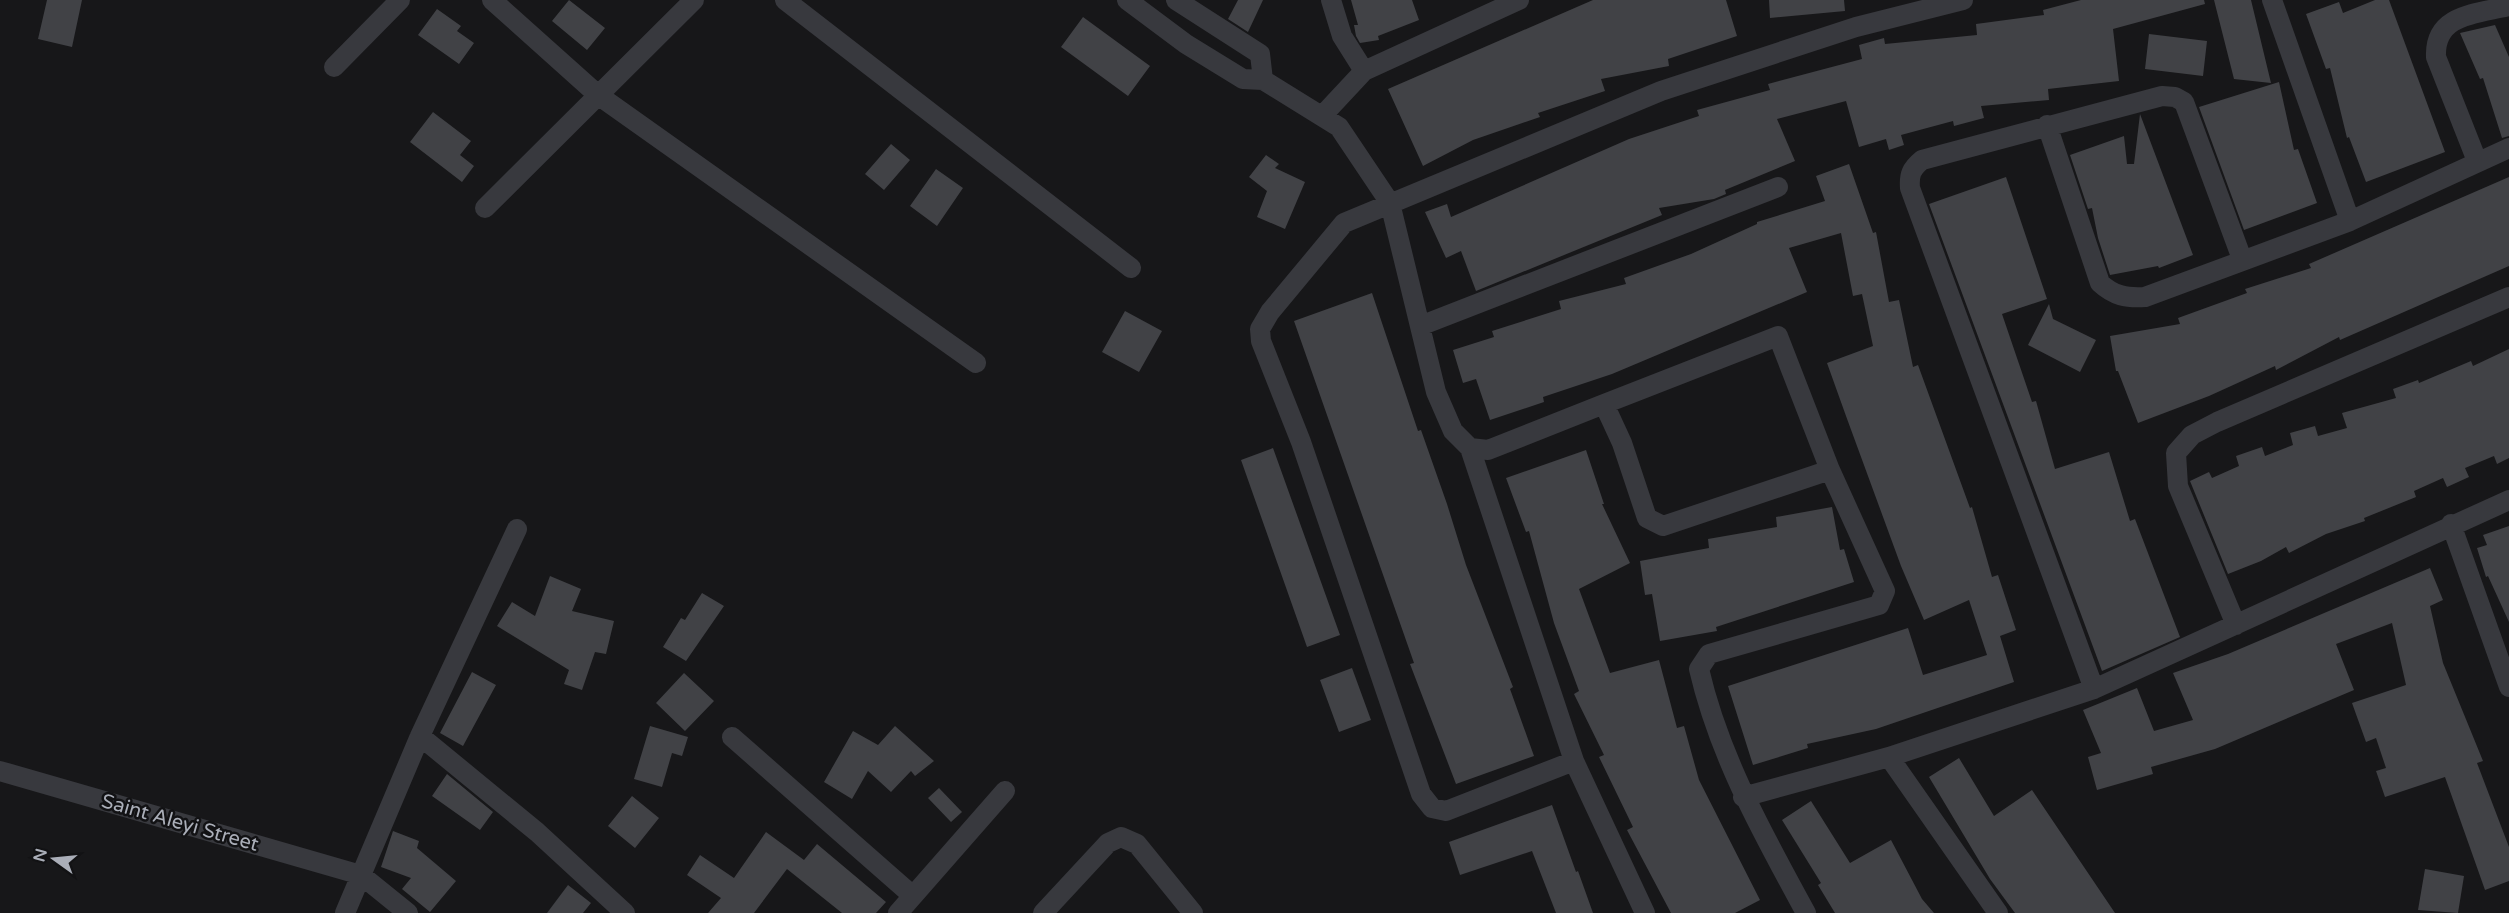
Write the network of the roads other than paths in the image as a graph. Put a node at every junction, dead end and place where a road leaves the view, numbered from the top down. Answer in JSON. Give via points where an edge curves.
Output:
{"nodes":[{"id":1,"x":400,"y":0,"type":"edge"},
{"id":2,"x":492,"y":0,"type":"edge"},
{"id":3,"x":694,"y":0,"type":"edge"},
{"id":4,"x":785,"y":0,"type":"edge"},
{"id":5,"x":1128,"y":0,"type":"edge"},
{"id":6,"x":1176,"y":0,"type":"edge"},
{"id":7,"x":1331,"y":0,"type":"edge"},
{"id":8,"x":1519,"y":0,"type":"edge"},
{"id":9,"x":1963,"y":0,"type":"edge"},
{"id":10,"x":2272,"y":0,"type":"edge"},
{"id":11,"x":2509,"y":6,"type":"edge"},
{"id":12,"x":334,"y":67,"type":"dead end"},
{"id":13,"x":1364,"y":71,"type":"junction"},
{"id":14,"x":1263,"y":80,"type":"junction"},
{"id":15,"x":598,"y":95,"type":"junction"},
{"id":16,"x":1322,"y":116,"type":"junction"},
{"id":17,"x":2047,"y":125,"type":"junction"},
{"id":18,"x":2509,"y":148,"type":"edge"},
{"id":19,"x":2477,"y":161,"type":"junction"},
{"id":20,"x":1778,"y":187,"type":"dead end"},
{"id":21,"x":1390,"y":203,"type":"junction"},
{"id":22,"x":484,"y":207,"type":"dead end"},
{"id":23,"x":2350,"y":221,"type":"junction"},
{"id":24,"x":2242,"y":259,"type":"junction"},
{"id":25,"x":1131,"y":268,"type":"dead end"},
{"id":26,"x":2509,"y":297,"type":"edge"},
{"id":27,"x":1420,"y":326,"type":"junction"},
{"id":28,"x":976,"y":363,"type":"dead end"},
{"id":29,"x":1604,"y":404,"type":"junction"},
{"id":30,"x":1470,"y":448,"type":"junction"},
{"id":31,"x":1830,"y":470,"type":"junction"},
{"id":32,"x":2509,"y":500,"type":"edge"},
{"id":33,"x":2451,"y":524,"type":"junction"},
{"id":34,"x":517,"y":529,"type":"dead end"},
{"id":35,"x":2236,"y":625,"type":"junction"},
{"id":36,"x":2509,"y":687,"type":"edge"},
{"id":37,"x":2094,"y":689,"type":"junction"},
{"id":38,"x":420,"y":736,"type":"junction"},
{"id":39,"x":732,"y":737,"type":"dead end"},
{"id":40,"x":1888,"y":758,"type":"junction"},
{"id":41,"x":1574,"y":761,"type":"junction"},
{"id":42,"x":0,"y":771,"type":"edge"},
{"id":43,"x":1005,"y":790,"type":"dead end"},
{"id":44,"x":1743,"y":797,"type":"junction"},
{"id":45,"x":361,"y":875,"type":"junction"},
{"id":46,"x":913,"y":896,"type":"junction"},
{"id":47,"x":345,"y":913,"type":"edge"},
{"id":48,"x":408,"y":913,"type":"edge"},
{"id":49,"x":625,"y":913,"type":"edge"},
{"id":50,"x":898,"y":913,"type":"edge"},
{"id":51,"x":1043,"y":913,"type":"edge"},
{"id":52,"x":1193,"y":913,"type":"edge"},
{"id":53,"x":1645,"y":913,"type":"edge"},
{"id":54,"x":1806,"y":913,"type":"edge"},
{"id":55,"x":1998,"y":913,"type":"edge"}],
"edges":[{"from":1,"to":12,"type":"street"},
{"from":2,"to":15,"type":"street"},
{"from":3,"to":15,"type":"street"},
{"from":4,"to":25,"type":"street"},
{"from":5,"to":14,"type":"street","via":[[1186,44],[1243,79]]},
{"from":6,"to":14,"type":"street","via":[[1260,54]]},
{"from":7,"to":13,"type":"street","via":[[1342,36]]},
{"from":8,"to":13,"type":"street"},
{"from":9,"to":21,"type":"street","via":[[1856,27],[1661,91]]},
{"from":10,"to":23,"type":"street"},
{"from":11,"to":19,"type":"street","via":[[2460,18],[2444,27],[2435,40],[2436,57]]},
{"from":13,"to":16,"type":"street"},
{"from":14,"to":16,"type":"street"},
{"from":15,"to":22,"type":"street"},
{"from":15,"to":28,"type":"street"},
{"from":16,"to":21,"type":"street","via":[[1339,127]]},
{"from":17,"to":24,"type":"street","via":[[2162,96],[2184,102]]},
{"from":17,"to":24,"type":"street","via":[[2100,283],[2111,293],[2145,297]]},
{"from":17,"to":37,"type":"street","via":[[1922,160],[1909,176],[1910,188]]},
{"from":18,"to":19,"type":"street"},
{"from":19,"to":23,"type":"street"},
{"from":20,"to":27,"type":"street"},
{"from":21,"to":27,"type":"street"},
{"from":21,"to":41,"type":"street","via":[[1344,223],[1270,312],[1260,329],[1261,341],[1300,442],[1421,794],[1432,808],[1446,811]]},
{"from":23,"to":24,"type":"street"},
{"from":26,"to":35,"type":"street","via":[[2217,422],[2192,435],[2176,453],[2178,486]]},
{"from":27,"to":30,"type":"street","via":[[1436,392],[1453,431]]},
{"from":29,"to":30,"type":"street","via":[[1488,450]]},
{"from":29,"to":31,"type":"street","via":[[1622,443],[1647,518],[1663,526]]},
{"from":29,"to":31,"type":"street","via":[[1778,336]]},
{"from":30,"to":41,"type":"street"},
{"from":31,"to":44,"type":"street","via":[[1885,591],[1884,599],[1879,605],[1709,654],[1702,661],[1699,669],[1705,697]]},
{"from":32,"to":33,"type":"street"},
{"from":33,"to":35,"type":"street"},
{"from":33,"to":36,"type":"street"},
{"from":34,"to":38,"type":"street"},
{"from":35,"to":37,"type":"street"},
{"from":37,"to":40,"type":"street"},
{"from":38,"to":45,"type":"street"},
{"from":38,"to":49,"type":"street","via":[[537,832]]},
{"from":39,"to":46,"type":"street"},
{"from":40,"to":44,"type":"street"},
{"from":40,"to":55,"type":"street"},
{"from":41,"to":53,"type":"street"},
{"from":42,"to":45,"type":"street","name":"Saint Aleyi Street"},
{"from":43,"to":46,"type":"street"},
{"from":44,"to":54,"type":"street"},
{"from":45,"to":47,"type":"street"},
{"from":45,"to":48,"type":"street"},
{"from":46,"to":50,"type":"street"},
{"from":51,"to":52,"type":"street","via":[[1108,843],[1121,837],[1137,844]]}]}
